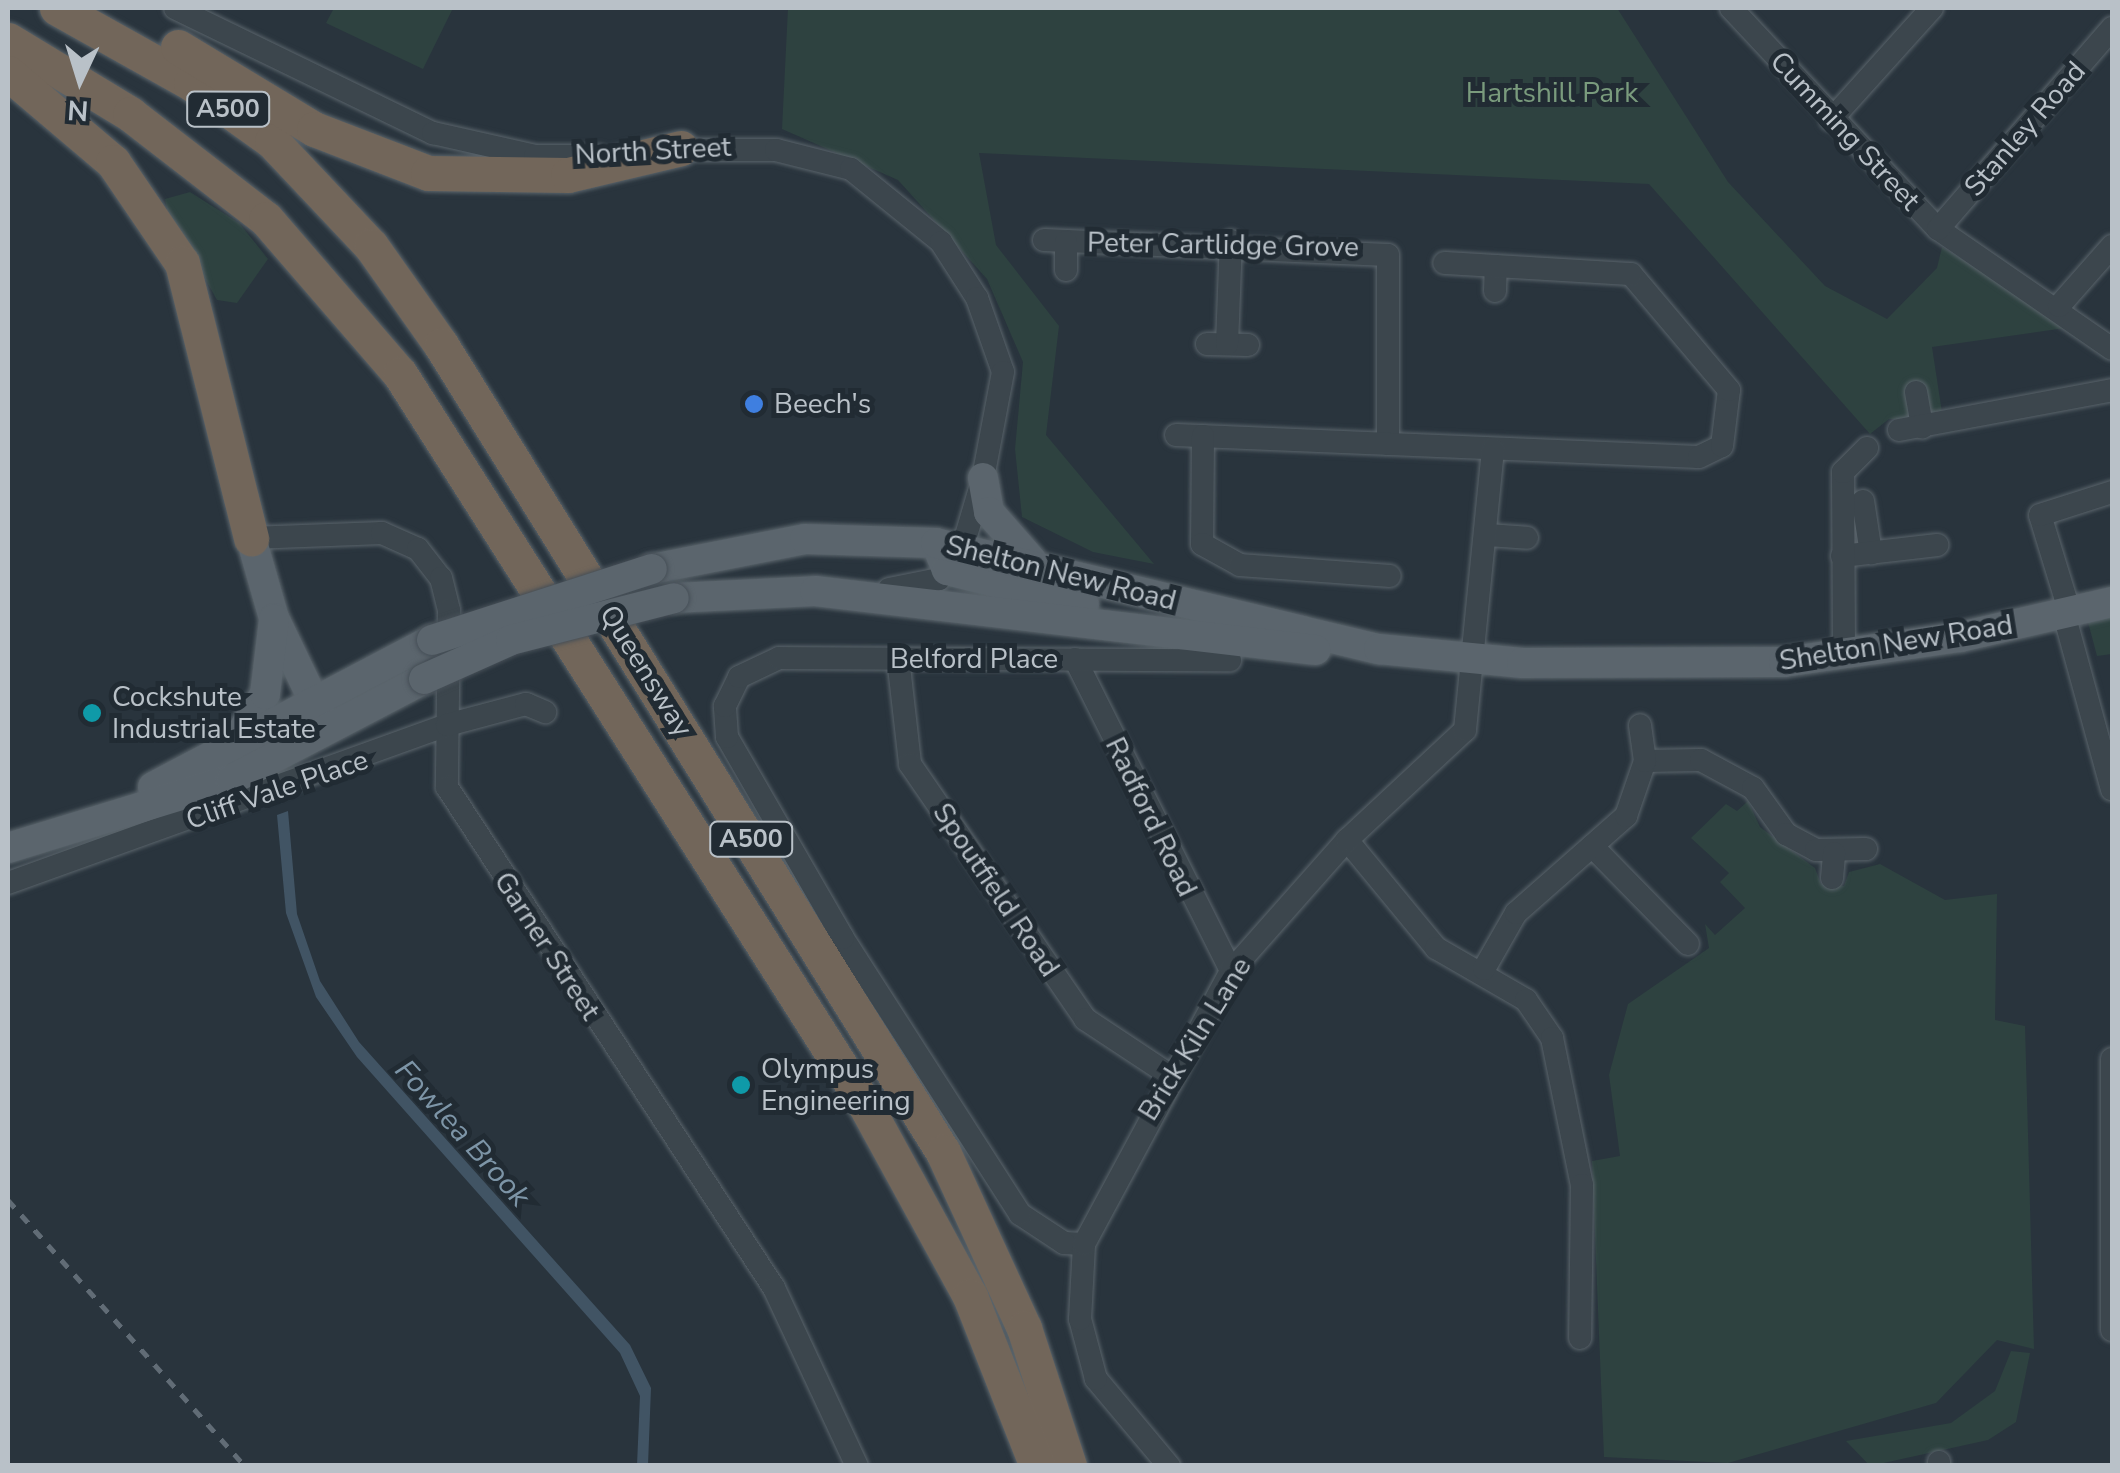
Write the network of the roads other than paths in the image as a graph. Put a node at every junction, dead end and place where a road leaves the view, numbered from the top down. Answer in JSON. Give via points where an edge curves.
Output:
{"nodes":[{"id":1,"x":57,"y":8,"type":"edge"},
{"id":2,"x":96,"y":8,"type":"edge"},
{"id":3,"x":176,"y":8,"type":"edge"},
{"id":4,"x":1932,"y":8,"type":"edge"},
{"id":5,"x":1735,"y":9,"type":"edge"},
{"id":6,"x":2112,"y":28,"type":"edge"},
{"id":7,"x":8,"y":40,"type":"edge"},
{"id":8,"x":8,"y":74,"type":"edge"},
{"id":9,"x":1831,"y":120,"type":"junction"},
{"id":10,"x":681,"y":148,"type":"junction"},
{"id":11,"x":1938,"y":229,"type":"junction"},
{"id":12,"x":1231,"y":241,"type":"junction"},
{"id":13,"x":2112,"y":246,"type":"edge"},
{"id":14,"x":1444,"y":263,"type":"dead end"},
{"id":15,"x":1496,"y":266,"type":"junction"},
{"id":16,"x":1066,"y":270,"type":"dead end"},
{"id":17,"x":1495,"y":291,"type":"dead end"},
{"id":18,"x":2059,"y":306,"type":"junction"},
{"id":19,"x":1228,"y":344,"type":"dead end"},
{"id":20,"x":2112,"y":349,"type":"edge"},
{"id":21,"x":2112,"y":390,"type":"edge"},
{"id":22,"x":1916,"y":392,"type":"dead end"},
{"id":23,"x":1176,"y":435,"type":"dead end"},
{"id":24,"x":1203,"y":436,"type":"junction"},
{"id":25,"x":1388,"y":444,"type":"junction"},
{"id":26,"x":1493,"y":448,"type":"junction"},
{"id":27,"x":1867,"y":448,"type":"dead end"},
{"id":28,"x":983,"y":478,"type":"junction"},
{"id":29,"x":2112,"y":492,"type":"edge"},
{"id":30,"x":1862,"y":502,"type":"dead end"},
{"id":31,"x":1488,"y":536,"type":"junction"},
{"id":32,"x":250,"y":538,"type":"junction"},
{"id":33,"x":1527,"y":538,"type":"dead end"},
{"id":34,"x":1937,"y":545,"type":"dead end"},
{"id":35,"x":948,"y":553,"type":"junction"},
{"id":36,"x":1871,"y":553,"type":"junction"},
{"id":37,"x":1842,"y":556,"type":"junction"},
{"id":38,"x":1038,"y":566,"type":"junction"},
{"id":39,"x":1390,"y":576,"type":"dead end"},
{"id":40,"x":815,"y":590,"type":"junction"},
{"id":41,"x":2112,"y":602,"type":"edge"},
{"id":42,"x":2067,"y":613,"type":"junction"},
{"id":43,"x":274,"y":618,"type":"junction"},
{"id":44,"x":1193,"y":635,"type":"junction"},
{"id":45,"x":1378,"y":649,"type":"junction"},
{"id":46,"x":399,"y":652,"type":"junction"},
{"id":47,"x":1844,"y":656,"type":"junction"},
{"id":48,"x":296,"y":658,"type":"junction"},
{"id":49,"x":898,"y":658,"type":"junction"},
{"id":50,"x":1074,"y":659,"type":"junction"},
{"id":51,"x":1230,"y":660,"type":"dead end"},
{"id":52,"x":1476,"y":660,"type":"junction"},
{"id":53,"x":312,"y":698,"type":"junction"},
{"id":54,"x":544,"y":712,"type":"dead end"},
{"id":55,"x":1640,"y":725,"type":"dead end"},
{"id":56,"x":447,"y":726,"type":"junction"},
{"id":57,"x":327,"y":728,"type":"junction"},
{"id":58,"x":230,"y":751,"type":"junction"},
{"id":59,"x":1645,"y":762,"type":"junction"},
{"id":60,"x":2112,"y":790,"type":"edge"},
{"id":61,"x":80,"y":825,"type":"junction"},
{"id":62,"x":1347,"y":840,"type":"junction"},
{"id":63,"x":1592,"y":846,"type":"junction"},
{"id":64,"x":8,"y":848,"type":"edge"},
{"id":65,"x":1866,"y":849,"type":"dead end"},
{"id":66,"x":1834,"y":853,"type":"junction"},
{"id":67,"x":1832,"y":878,"type":"dead end"},
{"id":68,"x":8,"y":883,"type":"edge"},
{"id":69,"x":1694,"y":915,"type":"dead end"},
{"id":70,"x":1484,"y":969,"type":"junction"},
{"id":71,"x":1231,"y":972,"type":"junction"},
{"id":72,"x":2112,"y":1059,"type":"edge"},
{"id":73,"x":1171,"y":1076,"type":"junction"},
{"id":74,"x":1084,"y":1244,"type":"junction"},
{"id":75,"x":996,"y":1261,"type":"junction"},
{"id":76,"x":970,"y":1296,"type":"junction"},
{"id":77,"x":1571,"y":1325,"type":"dead end"},
{"id":78,"x":2112,"y":1330,"type":"edge"},
{"id":79,"x":857,"y":1466,"type":"edge"},
{"id":80,"x":1021,"y":1466,"type":"edge"},
{"id":81,"x":1036,"y":1466,"type":"edge"},
{"id":82,"x":1069,"y":1466,"type":"edge"},
{"id":83,"x":1087,"y":1466,"type":"edge"},
{"id":84,"x":1170,"y":1466,"type":"edge"}],
"edges":[{"from":1,"to":75,"type":"highway","name":"Queensway","number":"A500","via":[[192,83],[272,141],[370,246],[490,420],[890,1061]]},
{"from":2,"to":10,"type":"highway","via":[[329,136],[428,173],[568,174]]},
{"from":3,"to":10,"type":"street","name":"North Street","via":[[379,111],[471,143],[580,157]]},
{"from":4,"to":9,"type":"street"},
{"from":5,"to":9,"type":"street","name":"Cumming Street"},
{"from":6,"to":11,"type":"street","name":"Stanley Road"},
{"from":7,"to":76,"type":"highway","name":"Queensway","number":"A500","via":[[130,114],[266,219],[400,374],[868,1108]]},
{"from":8,"to":32,"type":"highway","via":[[114,162],[182,264]]},
{"from":9,"to":11,"type":"street","name":"Cumming Street"},
{"from":10,"to":28,"type":"street","name":"North Street","via":[[776,150],[851,169],[941,242],[996,339],[1002,372]]},
{"from":11,"to":18,"type":"street","name":"Cumming Street"},
{"from":12,"to":16,"type":"street","name":"Peter Cartlidge Grove","via":[[1055,241]]},
{"from":12,"to":19,"type":"street"},
{"from":12,"to":25,"type":"street","name":"Peter Cartlidge Grove","via":[[1388,255]]},
{"from":13,"to":18,"type":"street"},
{"from":14,"to":15,"type":"street"},
{"from":15,"to":17,"type":"street"},
{"from":15,"to":26,"type":"street","via":[[1631,274],[1730,390],[1728,433],[1714,453]]},
{"from":18,"to":20,"type":"street","name":"Cumming Street"},
{"from":21,"to":22,"type":"street","via":[[1911,428]]},
{"from":23,"to":24,"type":"street"},
{"from":24,"to":25,"type":"street"},
{"from":24,"to":39,"type":"street","via":[[1194,548],[1240,565]]},
{"from":25,"to":26,"type":"street"},
{"from":26,"to":31,"type":"street","name":"Brick Kiln Lane"},
{"from":27,"to":37,"type":"street","via":[[1844,472]]},
{"from":28,"to":35,"type":"street","name":"North Street"},
{"from":28,"to":38,"type":"main road","via":[[1005,538]]},
{"from":29,"to":42,"type":"street","via":[[2035,516]]},
{"from":30,"to":36,"type":"street"},
{"from":31,"to":33,"type":"street"},
{"from":31,"to":52,"type":"street","name":"Brick Kiln Lane"},
{"from":32,"to":43,"type":"main road"},
{"from":32,"to":56,"type":"street","name":"Garner Street","via":[[382,533],[418,549],[447,597]]},
{"from":34,"to":36,"type":"street"},
{"from":35,"to":38,"type":"main road","name":"Shelton New Road"},
{"from":35,"to":40,"type":"street","via":[[914,588]]},
{"from":35,"to":44,"type":"main road"},
{"from":35,"to":46,"type":"main road","name":"Shelton New Road","bridge":true,"via":[[805,539],[652,569]]},
{"from":36,"to":37,"type":"street"},
{"from":37,"to":47,"type":"street"},
{"from":38,"to":45,"type":"main road","name":"Shelton New Road"},
{"from":40,"to":44,"type":"main road","name":"Shelton New Road"},
{"from":40,"to":57,"type":"main road","name":"Shelton New Road","bridge":true,"via":[[674,598],[511,640]]},
{"from":41,"to":42,"type":"main road","name":"Shelton New Road"},
{"from":42,"to":47,"type":"main road","name":"Shelton New Road"},
{"from":42,"to":60,"type":"street"},
{"from":43,"to":48,"type":"main road"},
{"from":43,"to":58,"type":"main road","via":[[266,694]]},
{"from":44,"to":45,"type":"main road","name":"Shelton New Road"},
{"from":45,"to":52,"type":"main road","name":"Shelton New Road"},
{"from":46,"to":48,"type":"main road","via":[[342,668]]},
{"from":46,"to":53,"type":"main road","name":"Shelton New Road"},
{"from":47,"to":52,"type":"main road","name":"Shelton New Road","via":[[1640,665]]},
{"from":48,"to":53,"type":"main road"},
{"from":49,"to":50,"type":"street","name":"Belford Place"},
{"from":49,"to":73,"type":"street","name":"Spoutfield Road","via":[[910,764],[1084,1019]]},
{"from":49,"to":74,"type":"street","name":"Belford Place","via":[[755,664],[730,690],[727,737],[842,938],[1020,1214],[1050,1236]]},
{"from":50,"to":51,"type":"street","name":"Belford Place"},
{"from":50,"to":71,"type":"street","name":"Radford Road"},
{"from":52,"to":62,"type":"street","name":"Brick Kiln Lane","via":[[1465,730]]},
{"from":53,"to":57,"type":"main road"},
{"from":53,"to":58,"type":"main road","name":"Shelton New Road"},
{"from":54,"to":56,"type":"street","name":"Cliff Vale Place","via":[[526,704]]},
{"from":55,"to":59,"type":"street"},
{"from":56,"to":68,"type":"street","name":"Cliff Vale Place"},
{"from":56,"to":79,"type":"street","name":"Garner Street","via":[[444,770],[455,802],[774,1288]]},
{"from":57,"to":61,"type":"main road","name":"Shelton New Road","via":[[231,780]]},
{"from":58,"to":61,"type":"main road","name":"Shelton New Road"},
{"from":59,"to":63,"type":"street","via":[[1626,816]]},
{"from":59,"to":66,"type":"street","via":[[1701,760],[1736,776],[1786,834]]},
{"from":61,"to":64,"type":"main road","name":"Shelton New Road"},
{"from":62,"to":70,"type":"street","via":[[1436,948]]},
{"from":62,"to":71,"type":"street","name":"Brick Kiln Lane"},
{"from":63,"to":69,"type":"street","via":[[1682,938]]},
{"from":63,"to":70,"type":"street","via":[[1516,913]]},
{"from":65,"to":66,"type":"street"},
{"from":66,"to":67,"type":"street"},
{"from":70,"to":77,"type":"street","via":[[1526,1000],[1560,1056],[1582,1185]]},
{"from":71,"to":73,"type":"street","name":"Brick Kiln Lane"},
{"from":72,"to":78,"type":"street"},
{"from":73,"to":74,"type":"street","name":"Brick Kiln Lane"},
{"from":74,"to":84,"type":"street","name":"Brick Kiln Lane","via":[[1080,1319],[1096,1379]]},
{"from":75,"to":82,"type":"highway","name":"Queensway","number":"A500"},
{"from":75,"to":83,"type":"highway"},
{"from":76,"to":80,"type":"highway"},
{"from":76,"to":81,"type":"highway","name":"Queensway","number":"A500"}]}
